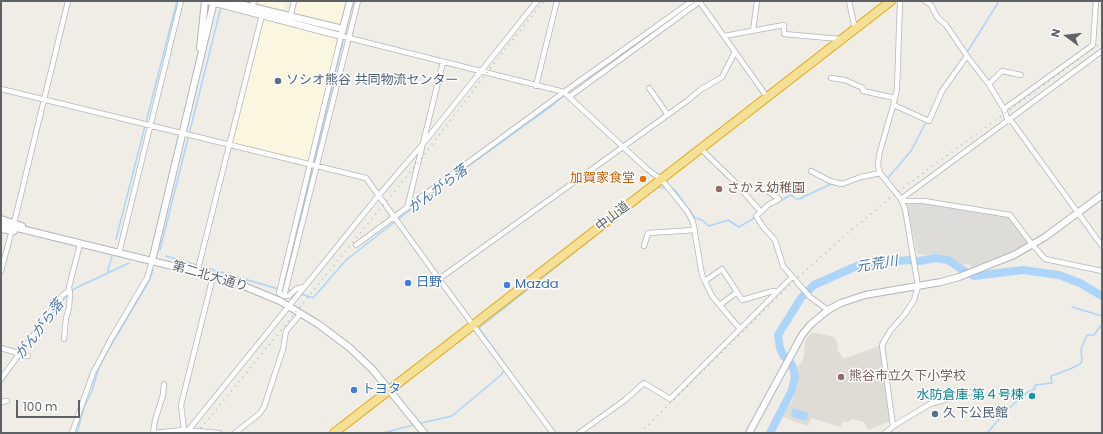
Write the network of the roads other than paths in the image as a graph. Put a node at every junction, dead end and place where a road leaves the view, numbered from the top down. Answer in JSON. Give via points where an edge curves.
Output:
{"nodes":[{"id":1,"x":68,"y":1,"type":"edge"},
{"id":2,"x":181,"y":1,"type":"edge"},
{"id":3,"x":210,"y":1,"type":"edge"},
{"id":4,"x":228,"y":1,"type":"edge"},
{"id":5,"x":294,"y":1,"type":"edge"},
{"id":6,"x":350,"y":1,"type":"edge"},
{"id":7,"x":358,"y":1,"type":"edge"},
{"id":8,"x":537,"y":1,"type":"edge"},
{"id":9,"x":557,"y":1,"type":"edge"},
{"id":10,"x":692,"y":1,"type":"edge"},
{"id":11,"x":699,"y":1,"type":"edge"},
{"id":12,"x":757,"y":1,"type":"edge"},
{"id":13,"x":849,"y":1,"type":"edge"},
{"id":14,"x":891,"y":1,"type":"edge"},
{"id":15,"x":900,"y":1,"type":"edge"},
{"id":16,"x":925,"y":1,"type":"edge"},
{"id":17,"x":1096,"y":1,"type":"edge"},
{"id":18,"x":253,"y":4,"type":"edge"},
{"id":19,"x":262,"y":15,"type":"junction"},
{"id":20,"x":289,"y":19,"type":"junction"},
{"id":21,"x":855,"y":29,"type":"junction"},
{"id":22,"x":753,"y":31,"type":"junction"},
{"id":23,"x":342,"y":32,"type":"junction"},
{"id":24,"x":724,"y":36,"type":"junction"},
{"id":25,"x":348,"y":38,"type":"junction"},
{"id":26,"x":842,"y":40,"type":"junction"},
{"id":27,"x":1102,"y":51,"type":"edge"},
{"id":28,"x":735,"y":52,"type":"junction"},
{"id":29,"x":967,"y":56,"type":"junction"},
{"id":30,"x":443,"y":62,"type":"junction"},
{"id":31,"x":199,"y":68,"type":"junction"},
{"id":32,"x":480,"y":71,"type":"junction"},
{"id":33,"x":1021,"y":75,"type":"dead end"},
{"id":34,"x":831,"y":78,"type":"dead end"},
{"id":35,"x":989,"y":84,"type":"junction"},
{"id":36,"x":536,"y":86,"type":"junction"},
{"id":37,"x":649,"y":88,"type":"dead end"},
{"id":38,"x":1,"y":89,"type":"edge"},
{"id":39,"x":564,"y":92,"type":"junction"},
{"id":40,"x":569,"y":97,"type":"junction"},
{"id":41,"x":767,"y":97,"type":"junction"},
{"id":42,"x":895,"y":98,"type":"junction"},
{"id":43,"x":44,"y":100,"type":"junction"},
{"id":44,"x":894,"y":105,"type":"junction"},
{"id":45,"x":1004,"y":109,"type":"junction"},
{"id":46,"x":668,"y":115,"type":"junction"},
{"id":47,"x":1009,"y":120,"type":"junction"},
{"id":48,"x":149,"y":125,"type":"junction"},
{"id":49,"x":184,"y":134,"type":"junction"},
{"id":50,"x":230,"y":144,"type":"junction"},
{"id":51,"x":422,"y":145,"type":"junction"},
{"id":52,"x":624,"y":147,"type":"junction"},
{"id":53,"x":701,"y":149,"type":"junction"},
{"id":54,"x":310,"y":165,"type":"junction"},
{"id":55,"x":316,"y":167,"type":"junction"},
{"id":56,"x":811,"y":171,"type":"dead end"},
{"id":57,"x":880,"y":173,"type":"junction"},
{"id":58,"x":662,"y":180,"type":"junction"},
{"id":59,"x":759,"y":185,"type":"dead end"},
{"id":60,"x":379,"y":195,"type":"junction"},
{"id":61,"x":1102,"y":195,"type":"edge"},
{"id":62,"x":901,"y":200,"type":"junction"},
{"id":63,"x":406,"y":208,"type":"junction"},
{"id":64,"x":760,"y":212,"type":"junction"},
{"id":65,"x":1078,"y":213,"type":"junction"},
{"id":66,"x":395,"y":217,"type":"junction"},
{"id":67,"x":1,"y":219,"type":"edge"},
{"id":68,"x":14,"y":223,"type":"junction"},
{"id":69,"x":1,"y":224,"type":"edge"},
{"id":70,"x":1,"y":229,"type":"edge"},
{"id":71,"x":12,"y":230,"type":"junction"},
{"id":72,"x":695,"y":230,"type":"junction"},
{"id":73,"x":46,"y":236,"type":"junction"},
{"id":74,"x":73,"y":242,"type":"junction"},
{"id":75,"x":80,"y":244,"type":"junction"},
{"id":76,"x":356,"y":245,"type":"dead end"},
{"id":77,"x":1033,"y":245,"type":"junction"},
{"id":78,"x":644,"y":246,"type":"dead end"},
{"id":79,"x":1102,"y":246,"type":"edge"},
{"id":80,"x":120,"y":254,"type":"junction"},
{"id":81,"x":152,"y":262,"type":"junction"},
{"id":82,"x":1,"y":271,"type":"edge"},
{"id":83,"x":1102,"y":271,"type":"edge"},
{"id":84,"x":197,"y":273,"type":"junction"},
{"id":85,"x":213,"y":276,"type":"junction"},
{"id":86,"x":792,"y":277,"type":"junction"},
{"id":87,"x":439,"y":279,"type":"junction"},
{"id":88,"x":705,"y":281,"type":"junction"},
{"id":89,"x":918,"y":286,"type":"junction"},
{"id":90,"x":304,"y":287,"type":"junction"},
{"id":91,"x":69,"y":292,"type":"junction"},
{"id":92,"x":737,"y":292,"type":"junction"},
{"id":93,"x":777,"y":292,"type":"junction"},
{"id":94,"x":284,"y":296,"type":"junction"},
{"id":95,"x":720,"y":305,"type":"junction"},
{"id":96,"x":288,"y":306,"type":"junction"},
{"id":97,"x":828,"y":310,"type":"junction"},
{"id":98,"x":301,"y":313,"type":"junction"},
{"id":99,"x":473,"y":325,"type":"junction"},
{"id":100,"x":740,"y":329,"type":"junction"},
{"id":101,"x":64,"y":339,"type":"dead end"},
{"id":102,"x":1,"y":348,"type":"edge"},
{"id":103,"x":23,"y":354,"type":"junction"},
{"id":104,"x":1,"y":379,"type":"edge"},
{"id":105,"x":164,"y":384,"type":"dead end"},
{"id":106,"x":390,"y":390,"type":"junction"},
{"id":107,"x":971,"y":392,"type":"dead end"},
{"id":108,"x":7,"y":401,"type":"dead end"},
{"id":109,"x":1,"y":402,"type":"edge"},
{"id":110,"x":415,"y":422,"type":"junction"},
{"id":111,"x":893,"y":426,"type":"junction"},
{"id":112,"x":186,"y":431,"type":"edge"},
{"id":113,"x":200,"y":432,"type":"edge"},
{"id":114,"x":72,"y":433,"type":"edge"},
{"id":115,"x":153,"y":433,"type":"edge"},
{"id":116,"x":212,"y":433,"type":"edge"},
{"id":117,"x":219,"y":433,"type":"edge"},
{"id":118,"x":236,"y":433,"type":"edge"},
{"id":119,"x":334,"y":433,"type":"edge"},
{"id":120,"x":424,"y":433,"type":"edge"},
{"id":121,"x":428,"y":433,"type":"edge"},
{"id":122,"x":553,"y":433,"type":"edge"},
{"id":123,"x":579,"y":433,"type":"edge"},
{"id":124,"x":749,"y":433,"type":"edge"},
{"id":125,"x":885,"y":433,"type":"edge"}],
"edges":[{"from":1,"to":43,"type":"street"},
{"from":2,"to":48,"type":"street"},
{"from":3,"to":19,"type":"street"},
{"from":3,"to":31,"type":"street"},
{"from":3,"to":31,"type":"street","via":[[202,17]]},
{"from":4,"to":18,"type":"street"},
{"from":5,"to":20,"type":"street"},
{"from":6,"to":23,"type":"street"},
{"from":7,"to":25,"type":"street"},
{"from":8,"to":32,"type":"street"},
{"from":9,"to":36,"type":"street"},
{"from":10,"to":39,"type":"street"},
{"from":11,"to":24,"type":"street"},
{"from":11,"to":40,"type":"street"},
{"from":12,"to":22,"type":"street"},
{"from":13,"to":21,"type":"street"},
{"from":14,"to":21,"type":"highway","name":"中山道"},
{"from":15,"to":42,"type":"street"},
{"from":16,"to":29,"type":"street","via":[[931,5],[937,17],[946,25]]},
{"from":17,"to":45,"type":"street","via":[[1093,45]]},
{"from":18,"to":20,"type":"street"},
{"from":19,"to":20,"type":"street"},
{"from":19,"to":50,"type":"street"},
{"from":20,"to":23,"type":"street"},
{"from":21,"to":26,"type":"highway","name":"中山道"},
{"from":22,"to":24,"type":"street"},
{"from":22,"to":26,"type":"street","via":[[784,25],[784,34]]},
{"from":23,"to":25,"type":"street"},
{"from":23,"to":54,"type":"street"},
{"from":24,"to":28,"type":"street"},
{"from":25,"to":30,"type":"street"},
{"from":25,"to":55,"type":"street"},
{"from":26,"to":41,"type":"highway","name":"中山道"},
{"from":27,"to":47,"type":"street"},
{"from":28,"to":41,"type":"street"},
{"from":28,"to":46,"type":"street","via":[[722,77],[700,90]]},
{"from":29,"to":35,"type":"street"},
{"from":29,"to":44,"type":"street","via":[[942,92],[929,121]]},
{"from":30,"to":32,"type":"street"},
{"from":30,"to":51,"type":"street"},
{"from":31,"to":49,"type":"street"},
{"from":32,"to":36,"type":"street"},
{"from":32,"to":51,"type":"street"},
{"from":33,"to":35,"type":"street","via":[[1002,71]]},
{"from":34,"to":42,"type":"street","via":[[845,80],[862,88],[863,91]]},
{"from":35,"to":45,"type":"street"},
{"from":36,"to":39,"type":"street"},
{"from":37,"to":46,"type":"street"},
{"from":38,"to":43,"type":"street"},
{"from":39,"to":40,"type":"street"},
{"from":39,"to":63,"type":"street"},
{"from":40,"to":52,"type":"street"},
{"from":41,"to":53,"type":"highway","name":"中山道"},
{"from":42,"to":44,"type":"street"},
{"from":43,"to":48,"type":"street"},
{"from":43,"to":68,"type":"street"},
{"from":44,"to":57,"type":"street","via":[[879,155]]},
{"from":45,"to":47,"type":"street"},
{"from":46,"to":52,"type":"street"},
{"from":47,"to":62,"type":"street"},
{"from":47,"to":65,"type":"street"},
{"from":48,"to":49,"type":"street"},
{"from":48,"to":80,"type":"street"},
{"from":49,"to":50,"type":"street"},
{"from":49,"to":81,"type":"street"},
{"from":50,"to":54,"type":"street"},
{"from":50,"to":84,"type":"street"},
{"from":51,"to":60,"type":"street"},
{"from":51,"to":63,"type":"street"},
{"from":52,"to":58,"type":"street"},
{"from":52,"to":87,"type":"street"},
{"from":53,"to":58,"type":"highway","name":"中山道"},
{"from":53,"to":64,"type":"street","via":[[733,180]]},
{"from":54,"to":55,"type":"street"},
{"from":54,"to":94,"type":"street","via":[[279,293]]},
{"from":55,"to":60,"type":"street","via":[[366,178]]},
{"from":55,"to":94,"type":"street"},
{"from":56,"to":57,"type":"street","via":[[842,184]]},
{"from":57,"to":62,"type":"street"},
{"from":58,"to":72,"type":"street","via":[[687,211]]},
{"from":58,"to":99,"type":"highway","name":"中山道"},
{"from":59,"to":64,"type":"street","via":[[779,199]]},
{"from":60,"to":66,"type":"street"},
{"from":60,"to":90,"type":"street"},
{"from":61,"to":65,"type":"street"},
{"from":62,"to":77,"type":"street","via":[[924,201],[1010,215]]},
{"from":62,"to":89,"type":"street"},
{"from":63,"to":66,"type":"street"},
{"from":64,"to":86,"type":"street","via":[[756,216],[775,240],[783,266]]},
{"from":65,"to":77,"type":"street"},
{"from":65,"to":79,"type":"street"},
{"from":66,"to":76,"type":"street"},
{"from":66,"to":87,"type":"street"},
{"from":67,"to":68,"type":"street"},
{"from":68,"to":74,"type":"street"},
{"from":69,"to":73,"type":"street","name":"第二北大通り"},
{"from":70,"to":71,"type":"street"},
{"from":71,"to":73,"type":"street"},
{"from":71,"to":82,"type":"street"},
{"from":72,"to":78,"type":"street","via":[[648,232]]},
{"from":72,"to":88,"type":"street"},
{"from":73,"to":74,"type":"street","name":"第二北大通り"},
{"from":74,"to":75,"type":"street","name":"第二北大通り"},
{"from":75,"to":80,"type":"street","name":"第二北大通り"},
{"from":75,"to":91,"type":"street"},
{"from":77,"to":83,"type":"street","via":[[1045,259]]},
{"from":77,"to":89,"type":"street","via":[[973,272]]},
{"from":80,"to":81,"type":"street","name":"第二北大通り"},
{"from":81,"to":84,"type":"street","name":"第二北大通り"},
{"from":81,"to":114,"type":"street","via":[[147,278],[93,373]]},
{"from":84,"to":85,"type":"street","name":"第二北大通り"},
{"from":85,"to":96,"type":"street","name":"第二北大通り","via":[[251,288]]},
{"from":85,"to":112,"type":"street","via":[[181,405]]},
{"from":86,"to":93,"type":"street"},
{"from":86,"to":97,"type":"street","via":[[810,297]]},
{"from":87,"to":99,"type":"street"},
{"from":88,"to":92,"type":"street","via":[[722,269]]},
{"from":88,"to":95,"type":"street","via":[[712,296]]},
{"from":89,"to":97,"type":"street","via":[[860,297]]},
{"from":89,"to":111,"type":"street","via":[[914,300],[882,345]]},
{"from":90,"to":94,"type":"street","via":[[289,296]]},
{"from":90,"to":96,"type":"street"},
{"from":91,"to":101,"type":"street"},
{"from":91,"to":103,"type":"street","via":[[62,296]]},
{"from":92,"to":93,"type":"street","via":[[742,300]]},
{"from":92,"to":95,"type":"street"},
{"from":93,"to":100,"type":"street"},
{"from":95,"to":100,"type":"street"},
{"from":96,"to":98,"type":"street","name":"第二北大通り"},
{"from":96,"to":112,"type":"street"},
{"from":97,"to":124,"type":"street","via":[[802,335]]},
{"from":98,"to":106,"type":"street","name":"第二北大通り","via":[[350,348]]},
{"from":98,"to":118,"type":"street","via":[[286,331],[283,349],[264,407]]},
{"from":99,"to":106,"type":"highway","name":"中山道"},
{"from":99,"to":122,"type":"street"},
{"from":100,"to":123,"type":"street","via":[[670,398],[644,384]]},
{"from":102,"to":103,"type":"street"},
{"from":103,"to":104,"type":"street"},
{"from":105,"to":115,"type":"street"},
{"from":106,"to":110,"type":"street","name":"第二北大通り"},
{"from":106,"to":119,"type":"highway","name":"中山道"},
{"from":107,"to":111,"type":"street","via":[[930,404]]},
{"from":108,"to":109,"type":"street"},
{"from":110,"to":120,"type":"street"},
{"from":110,"to":121,"type":"street"},
{"from":111,"to":125,"type":"street"},
{"from":112,"to":113,"type":"street"},
{"from":112,"to":115,"type":"street"},
{"from":113,"to":116,"type":"street"},
{"from":116,"to":117,"type":"street"}]}
